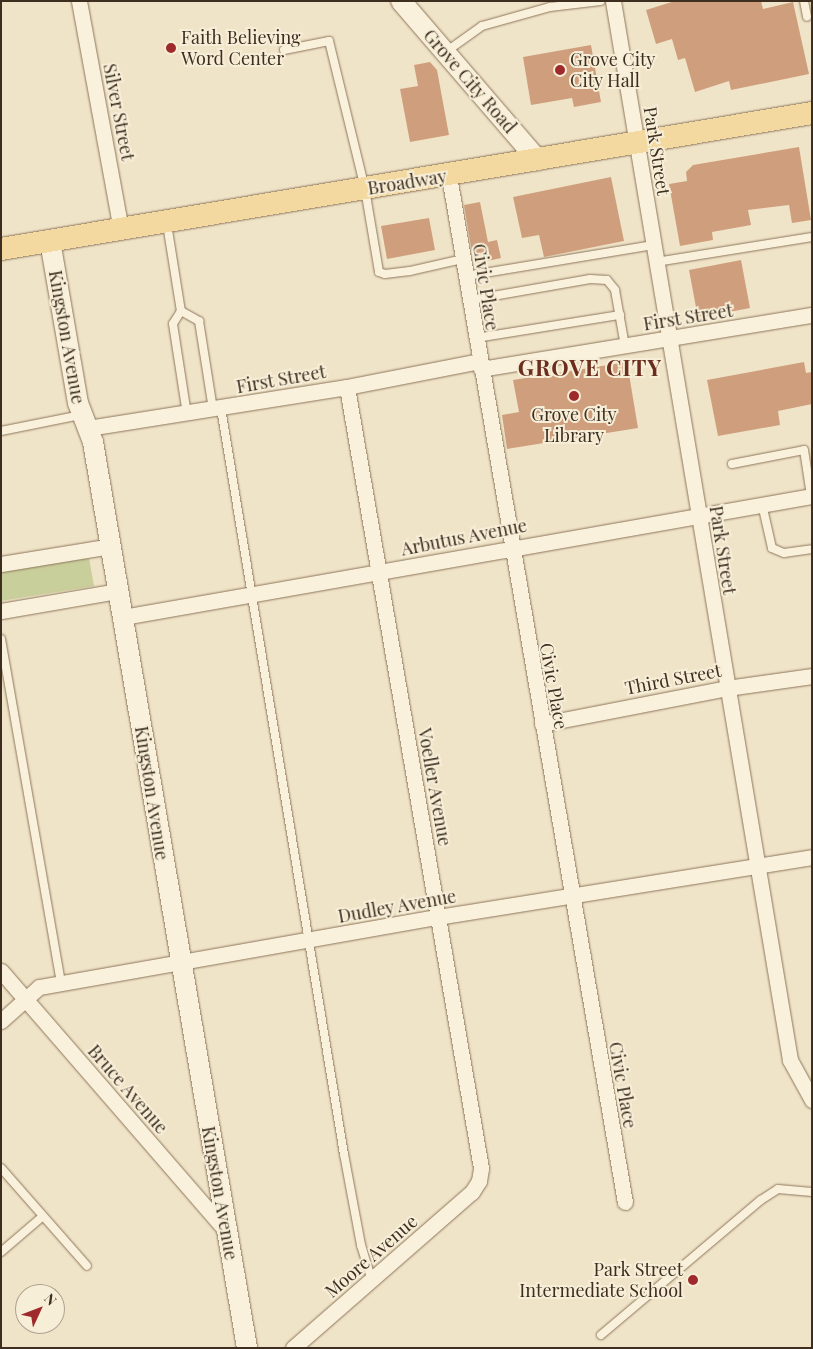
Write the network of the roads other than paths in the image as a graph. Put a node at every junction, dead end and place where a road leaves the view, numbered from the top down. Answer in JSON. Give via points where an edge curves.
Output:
{"nodes":[{"id":1,"x":79,"y":1,"type":"edge"},
{"id":2,"x":401,"y":1,"type":"edge"},
{"id":3,"x":601,"y":1,"type":"edge"},
{"id":4,"x":613,"y":1,"type":"edge"},
{"id":5,"x":804,"y":1,"type":"edge"},
{"id":6,"x":807,"y":17,"type":"dead end"},
{"id":7,"x":284,"y":50,"type":"dead end"},
{"id":8,"x":445,"y":52,"type":"junction"},
{"id":9,"x":812,"y":113,"type":"edge"},
{"id":10,"x":636,"y":142,"type":"junction"},
{"id":11,"x":538,"y":160,"type":"junction"},
{"id":12,"x":449,"y":176,"type":"junction"},
{"id":13,"x":365,"y":189,"type":"junction"},
{"id":14,"x":166,"y":222,"type":"junction"},
{"id":15,"x":122,"y":229,"type":"junction"},
{"id":16,"x":812,"y":237,"type":"edge"},
{"id":17,"x":50,"y":241,"type":"junction"},
{"id":18,"x":653,"y":245,"type":"junction"},
{"id":19,"x":1,"y":249,"type":"edge"},
{"id":20,"x":463,"y":259,"type":"junction"},
{"id":21,"x":656,"y":262,"type":"junction"},
{"id":22,"x":466,"y":276,"type":"junction"},
{"id":23,"x":470,"y":300,"type":"junction"},
{"id":24,"x":181,"y":311,"type":"junction"},
{"id":25,"x":620,"y":315,"type":"junction"},
{"id":26,"x":812,"y":315,"type":"edge"},
{"id":27,"x":476,"y":338,"type":"junction"},
{"id":28,"x":668,"y":339,"type":"junction"},
{"id":29,"x":625,"y":346,"type":"junction"},
{"id":30,"x":480,"y":365,"type":"junction"},
{"id":31,"x":347,"y":387,"type":"junction"},
{"id":32,"x":217,"y":409,"type":"junction"},
{"id":33,"x":187,"y":414,"type":"junction"},
{"id":34,"x":84,"y":422,"type":"junction"},
{"id":35,"x":1,"y":431,"type":"edge"},
{"id":36,"x":808,"y":449,"type":"edge"},
{"id":37,"x":732,"y":464,"type":"dead end"},
{"id":38,"x":811,"y":496,"type":"edge"},
{"id":39,"x":762,"y":504,"type":"junction"},
{"id":40,"x":697,"y":515,"type":"junction"},
{"id":41,"x":111,"y":546,"type":"junction"},
{"id":42,"x":512,"y":547,"type":"junction"},
{"id":43,"x":812,"y":549,"type":"edge"},
{"id":44,"x":1,"y":564,"type":"edge"},
{"id":45,"x":378,"y":573,"type":"junction"},
{"id":46,"x":118,"y":590,"type":"junction"},
{"id":47,"x":251,"y":595,"type":"junction"},
{"id":48,"x":1,"y":611,"type":"edge"},
{"id":49,"x":123,"y":617,"type":"junction"},
{"id":50,"x":1,"y":639,"type":"edge"},
{"id":51,"x":812,"y":676,"type":"edge"},
{"id":52,"x":727,"y":688,"type":"junction"},
{"id":53,"x":542,"y":724,"type":"junction"},
{"id":54,"x":812,"y":857,"type":"edge"},
{"id":55,"x":756,"y":867,"type":"junction"},
{"id":56,"x":571,"y":897,"type":"junction"},
{"id":57,"x":438,"y":917,"type":"junction"},
{"id":58,"x":308,"y":940,"type":"junction"},
{"id":59,"x":181,"y":964,"type":"junction"},
{"id":60,"x":1,"y":971,"type":"edge"},
{"id":61,"x":61,"y":984,"type":"junction"},
{"id":62,"x":26,"y":999,"type":"junction"},
{"id":63,"x":1,"y":1021,"type":"edge"},
{"id":64,"x":812,"y":1100,"type":"edge"},
{"id":65,"x":1,"y":1168,"type":"edge"},
{"id":66,"x":472,"y":1192,"type":"joint"},
{"id":67,"x":812,"y":1192,"type":"edge"},
{"id":68,"x":625,"y":1202,"type":"dead end"},
{"id":69,"x":43,"y":1216,"type":"junction"},
{"id":70,"x":226,"y":1231,"type":"junction"},
{"id":71,"x":1,"y":1252,"type":"edge"},
{"id":72,"x":87,"y":1266,"type":"dead end"},
{"id":73,"x":372,"y":1280,"type":"junction"},
{"id":74,"x":601,"y":1335,"type":"dead end"},
{"id":75,"x":247,"y":1348,"type":"edge"},
{"id":76,"x":293,"y":1348,"type":"edge"}],
"edges":[{"from":1,"to":15,"type":"street","name":"Silver Street"},
{"from":2,"to":8,"type":"street","name":"Grove City Road"},
{"from":3,"to":8,"type":"lane","via":[[550,7],[482,26]]},
{"from":4,"to":10,"type":"street","name":"Park Street"},
{"from":5,"to":6,"type":"lane"},
{"from":7,"to":13,"type":"lane","via":[[329,41]]},
{"from":8,"to":11,"type":"street","name":"Grove City Road"},
{"from":9,"to":10,"type":"main road","name":"Broadway"},
{"from":10,"to":11,"type":"main road","name":"Broadway"},
{"from":10,"to":18,"type":"street","name":"Park Street"},
{"from":11,"to":12,"type":"main road","name":"Broadway"},
{"from":12,"to":13,"type":"main road","name":"Broadway"},
{"from":12,"to":20,"type":"street","name":"Civic Place"},
{"from":13,"to":14,"type":"main road","name":"Broadway"},
{"from":13,"to":20,"type":"lane","via":[[379,272],[385,274]]},
{"from":14,"to":15,"type":"main road","name":"Broadway"},
{"from":14,"to":24,"type":"lane"},
{"from":15,"to":17,"type":"main road","name":"Broadway"},
{"from":16,"to":21,"type":"lane"},
{"from":17,"to":19,"type":"main road","name":"Broadway"},
{"from":17,"to":34,"type":"street","name":"Kingston Avenue"},
{"from":18,"to":21,"type":"street","name":"Park Street"},
{"from":18,"to":22,"type":"lane"},
{"from":20,"to":22,"type":"street","name":"Civic Place"},
{"from":21,"to":28,"type":"street","name":"Park Street"},
{"from":22,"to":23,"type":"street","name":"Civic Place"},
{"from":23,"to":25,"type":"lane","via":[[590,279],[607,280],[615,290]]},
{"from":23,"to":27,"type":"street","name":"Civic Place"},
{"from":24,"to":32,"type":"lane","via":[[199,321]]},
{"from":24,"to":33,"type":"lane","via":[[173,324]]},
{"from":25,"to":27,"type":"lane"},
{"from":25,"to":29,"type":"lane"},
{"from":26,"to":28,"type":"street","name":"First Street"},
{"from":27,"to":30,"type":"street","name":"Civic Place"},
{"from":28,"to":29,"type":"street","name":"First Street"},
{"from":28,"to":40,"type":"street","name":"Park Street"},
{"from":29,"to":30,"type":"street","name":"First Street"},
{"from":30,"to":31,"type":"street","name":"First Street"},
{"from":30,"to":42,"type":"street","name":"Civic Place"},
{"from":31,"to":32,"type":"street","name":"First Street"},
{"from":31,"to":45,"type":"street","name":"Voeller Avenue"},
{"from":32,"to":33,"type":"street","name":"First Street"},
{"from":32,"to":47,"type":"lane"},
{"from":33,"to":34,"type":"street","name":"First Street"},
{"from":34,"to":35,"type":"lane"},
{"from":34,"to":41,"type":"street","name":"Kingston Avenue","via":[[93,442]]},
{"from":36,"to":37,"type":"lane"},
{"from":36,"to":38,"type":"lane"},
{"from":38,"to":39,"type":"street","name":"Arbutus Avenue"},
{"from":39,"to":40,"type":"street","name":"Arbutus Avenue"},
{"from":39,"to":43,"type":"lane","via":[[772,548],[784,553]]},
{"from":40,"to":42,"type":"street","name":"Arbutus Avenue"},
{"from":40,"to":52,"type":"street","name":"Park Street"},
{"from":41,"to":44,"type":"street"},
{"from":41,"to":46,"type":"street","name":"Kingston Avenue"},
{"from":42,"to":45,"type":"street","name":"Arbutus Avenue"},
{"from":42,"to":53,"type":"street","name":"Civic Place"},
{"from":45,"to":47,"type":"street","name":"Arbutus Avenue"},
{"from":45,"to":57,"type":"street","name":"Voeller Avenue"},
{"from":46,"to":48,"type":"street"},
{"from":46,"to":49,"type":"street","name":"Kingston Avenue"},
{"from":47,"to":49,"type":"street","name":"Arbutus Avenue"},
{"from":47,"to":58,"type":"lane"},
{"from":49,"to":59,"type":"street","name":"Kingston Avenue"},
{"from":50,"to":61,"type":"lane"},
{"from":51,"to":52,"type":"street","name":"Third Street"},
{"from":52,"to":53,"type":"street","name":"Third Street"},
{"from":52,"to":55,"type":"street","name":"Park Street"},
{"from":53,"to":56,"type":"street","name":"Civic Place"},
{"from":54,"to":55,"type":"street","name":"Dudley Avenue"},
{"from":55,"to":56,"type":"street","name":"Dudley Avenue"},
{"from":55,"to":64,"type":"street","name":"Park Street","via":[[790,1060]]},
{"from":56,"to":57,"type":"street","name":"Dudley Avenue"},
{"from":56,"to":68,"type":"street","name":"Civic Place"},
{"from":57,"to":58,"type":"street","name":"Dudley Avenue"},
{"from":57,"to":66,"type":"street","name":"Voeller Avenue","via":[[481,1168],[479,1181]]},
{"from":58,"to":59,"type":"street","name":"Dudley Avenue"},
{"from":58,"to":73,"type":"lane","via":[[360,1244]]},
{"from":59,"to":61,"type":"street","name":"Dudley Avenue"},
{"from":59,"to":70,"type":"street","name":"Kingston Avenue"},
{"from":60,"to":62,"type":"street","name":"Bruce Avenue"},
{"from":61,"to":62,"type":"street","name":"Dudley Avenue","via":[[39,987]]},
{"from":62,"to":63,"type":"street","name":"Dudley Avenue"},
{"from":62,"to":70,"type":"street","name":"Bruce Avenue"},
{"from":65,"to":69,"type":"lane"},
{"from":66,"to":73,"type":"street","name":"Moore Avenue"},
{"from":67,"to":74,"type":"lane","via":[[778,1189],[761,1200]]},
{"from":69,"to":71,"type":"lane"},
{"from":69,"to":72,"type":"lane"},
{"from":70,"to":75,"type":"street","name":"Kingston Avenue"},
{"from":73,"to":76,"type":"street","name":"Moore Avenue"}]}
